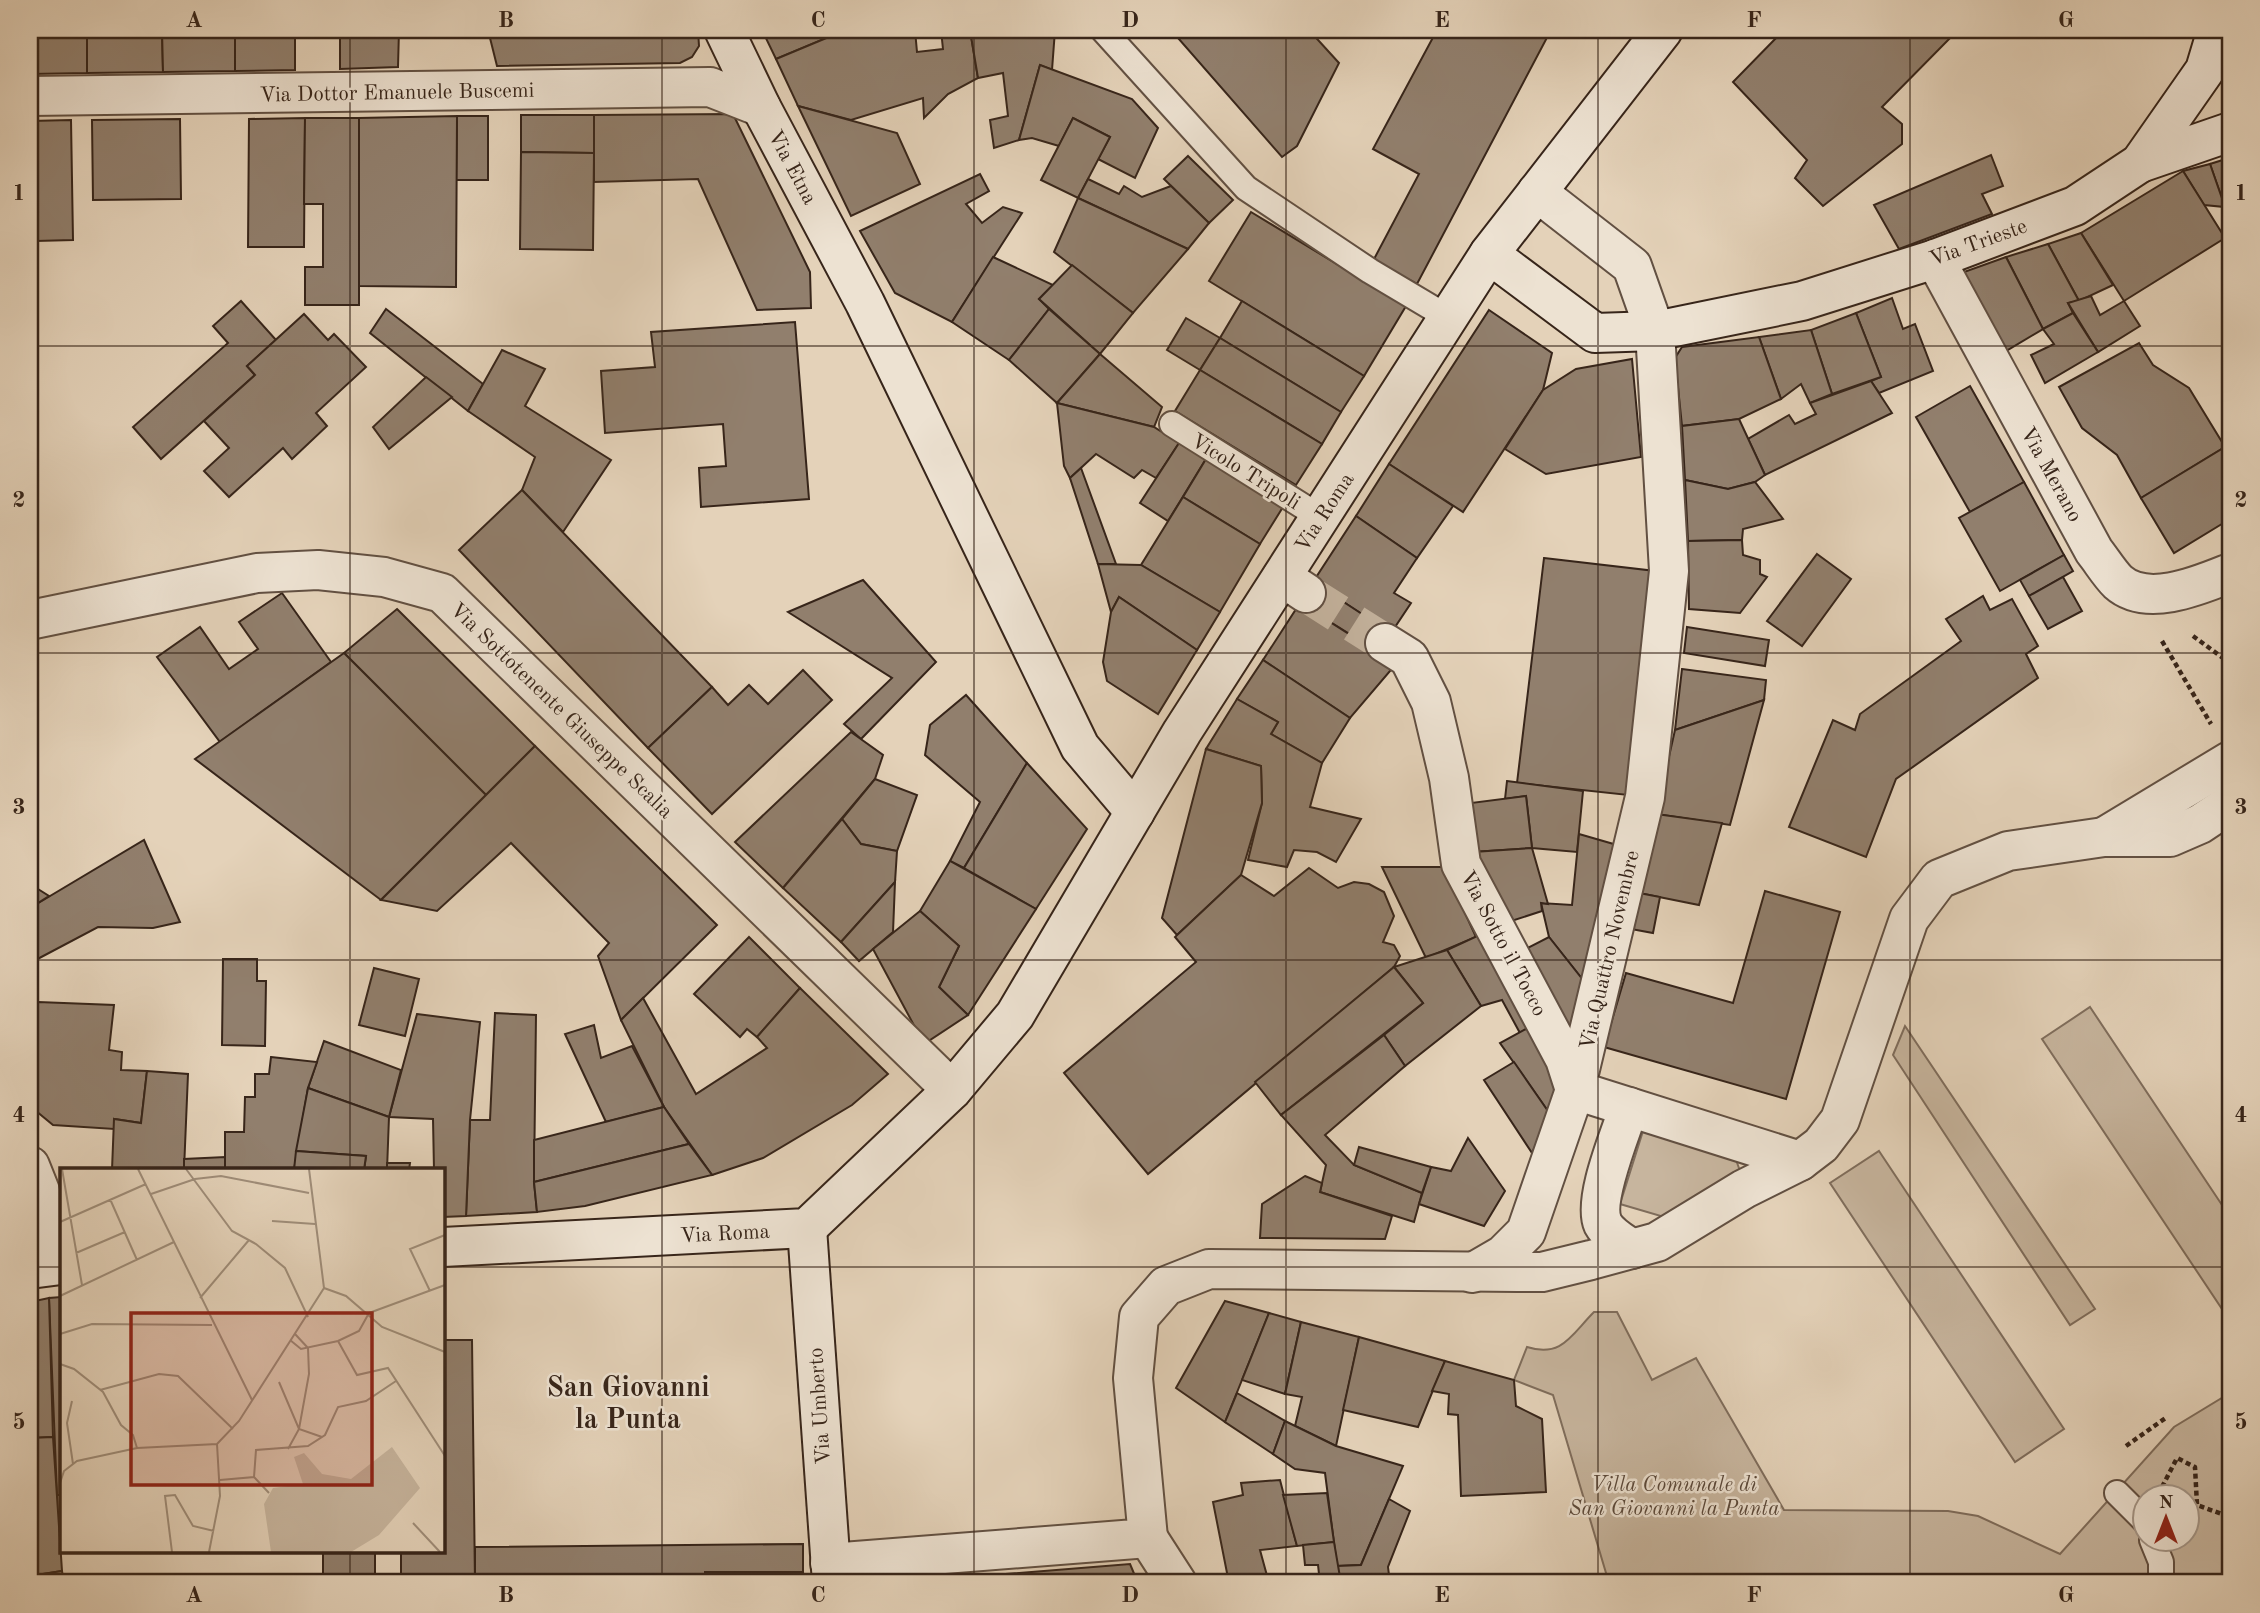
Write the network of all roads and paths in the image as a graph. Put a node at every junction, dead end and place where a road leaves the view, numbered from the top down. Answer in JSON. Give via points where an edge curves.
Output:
{"nodes":[{"id":1,"x":724,"y":30,"type":"edge"},
{"id":2,"x":1103,"y":30,"type":"edge"},
{"id":3,"x":2217,"y":30,"type":"edge"},
{"id":4,"x":1657,"y":32,"type":"edge"},
{"id":5,"x":30,"y":96,"type":"edge"},
{"id":6,"x":761,"y":107,"type":"junction"},
{"id":7,"x":2230,"y":132,"type":"edge"},
{"id":8,"x":2140,"y":163,"type":"junction"},
{"id":9,"x":1537,"y":192,"type":"junction"},
{"id":10,"x":1489,"y":254,"type":"junction"},
{"id":11,"x":1935,"y":259,"type":"junction"},
{"id":12,"x":1458,"y":305,"type":"junction"},
{"id":13,"x":1655,"y":331,"type":"junction"},
{"id":14,"x":1172,"y":424,"type":"dead end"},
{"id":15,"x":1320,"y":517,"type":"junction"},
{"id":16,"x":2230,"y":573,"type":"edge"},
{"id":17,"x":30,"y":620,"type":"edge"},
{"id":18,"x":2193,"y":636,"type":"dead end"},
{"id":19,"x":2162,"y":641,"type":"dead end"},
{"id":20,"x":1385,"y":643,"type":"tunnel mouth"},
{"id":21,"x":2230,"y":655,"type":"edge"},
{"id":22,"x":2201,"y":706,"type":"dead end"},
{"id":23,"x":2230,"y":761,"type":"edge"},
{"id":24,"x":2230,"y":804,"type":"edge"},
{"id":25,"x":1135,"y":812,"type":"junction"},
{"id":26,"x":2104,"y":837,"type":"junction"},
{"id":27,"x":951,"y":1090,"type":"junction"},
{"id":28,"x":1575,"y":1090,"type":"junction"},
{"id":29,"x":1629,"y":1107,"type":"junction"},
{"id":30,"x":1800,"y":1161,"type":"junction"},
{"id":31,"x":30,"y":1166,"type":"edge"},
{"id":32,"x":807,"y":1228,"type":"junction"},
{"id":33,"x":444,"y":1247,"type":"edge"},
{"id":34,"x":1632,"y":1249,"type":"junction"},
{"id":35,"x":47,"y":1266,"type":"edge"},
{"id":36,"x":1472,"y":1273,"type":"junction"},
{"id":37,"x":2167,"y":1417,"type":"dead end"},
{"id":38,"x":2126,"y":1447,"type":"dead end"},
{"id":39,"x":2164,"y":1484,"type":"edge"},
{"id":40,"x":2196,"y":1484,"type":"edge"},
{"id":41,"x":2117,"y":1493,"type":"dead end"},
{"id":42,"x":2130,"y":1506,"type":"edge"},
{"id":43,"x":2200,"y":1506,"type":"edge"},
{"id":44,"x":2230,"y":1517,"type":"edge"},
{"id":45,"x":1148,"y":1538,"type":"junction"},
{"id":46,"x":2158,"y":1554,"type":"edge"},
{"id":47,"x":831,"y":1573,"type":"edge"},
{"id":48,"x":1177,"y":1583,"type":"edge"},
{"id":49,"x":2161,"y":1583,"type":"edge"}],
"edges":[{"from":1,"to":6,"type":"street","name":"Via Etna"},
{"from":2,"to":12,"type":"lane","via":[[1246,188],[1370,271]]},
{"from":3,"to":8,"type":"street","name":"Via Trieste","via":[[2205,70]]},
{"from":4,"to":9,"type":"street","name":"Via Roma"},
{"from":5,"to":6,"type":"street","name":"Via Dottor Emanuele Buscemi","via":[[710,87]]},
{"from":6,"to":25,"type":"street","name":"Via Etna","via":[[865,303],[1080,747]]},
{"from":7,"to":8,"type":"street"},
{"from":8,"to":11,"type":"street","name":"Via Trieste","via":[[2075,206]]},
{"from":9,"to":10,"type":"street","name":"Via Roma"},
{"from":9,"to":13,"type":"street","name":"Via Quattro Novembre","via":[[1632,266]]},
{"from":10,"to":12,"type":"street","name":"Via Roma"},
{"from":10,"to":13,"type":"street","name":"Via Trieste","via":[[1595,333]]},
{"from":11,"to":13,"type":"street","name":"Via Trieste","via":[[1802,302]]},
{"from":11,"to":16,"type":"street","name":"Via Merano","via":[[2094,551],[2120,584],[2149,593],[2183,592]]},
{"from":12,"to":15,"type":"street","name":"Via Roma"},
{"from":13,"to":28,"type":"street","name":"Via Quattro Novembre","via":[[1670,571],[1645,797]]},
{"from":14,"to":15,"type":"lane","name":"Vicolo Tripoli"},
{"from":15,"to":25,"type":"street","name":"Via Roma","via":[[1294,584],[1182,732]]},
{"from":17,"to":27,"type":"street","name":"Via Sottotenente Giuseppe Scalia","via":[[257,573],[318,570],[384,576],[442,593]]},
{"from":18,"to":21,"type":"path","via":[[2223,658]]},
{"from":19,"to":22,"type":"path"},
{"from":20,"to":28,"type":"street","name":"Via Sotto il Tocco","via":[[1409,658],[1432,702],[1461,864],[1565,1059]]},
{"from":23,"to":26,"type":"street"},
{"from":24,"to":26,"type":"street","via":[[2170,837]]},
{"from":25,"to":27,"type":"street","name":"Via Roma","via":[[1015,1015]]},
{"from":26,"to":30,"type":"street","via":[[2008,851],[1939,879],[1909,919],[1840,1120],[1821,1145]]},
{"from":27,"to":32,"type":"street"},
{"from":28,"to":29,"type":"street"},
{"from":28,"to":36,"type":"street","name":"Via Quattro Novembre","via":[[1526,1232],[1503,1255]]},
{"from":29,"to":30,"type":"street"},
{"from":29,"to":34,"type":"street","via":[[1601,1200],[1602,1223]]},
{"from":30,"to":34,"type":"street","via":[[1657,1242]]},
{"from":31,"to":35,"type":"street","via":[[40,1191]]},
{"from":32,"to":33,"type":"street","name":"Via Roma"},
{"from":32,"to":47,"type":"street","name":"Via Umberto"},
{"from":34,"to":36,"type":"street","via":[[1542,1272]]},
{"from":36,"to":45,"type":"street","via":[[1209,1269],[1166,1286],[1139,1317],[1133,1378]]},
{"from":37,"to":38,"type":"path"},
{"from":39,"to":40,"type":"path","via":[[2178,1458],[2195,1467]]},
{"from":41,"to":42,"type":"lane"},
{"from":43,"to":44,"type":"path"},
{"from":45,"to":47,"type":"street"},
{"from":45,"to":48,"type":"street"},
{"from":46,"to":49,"type":"lane"}]}
